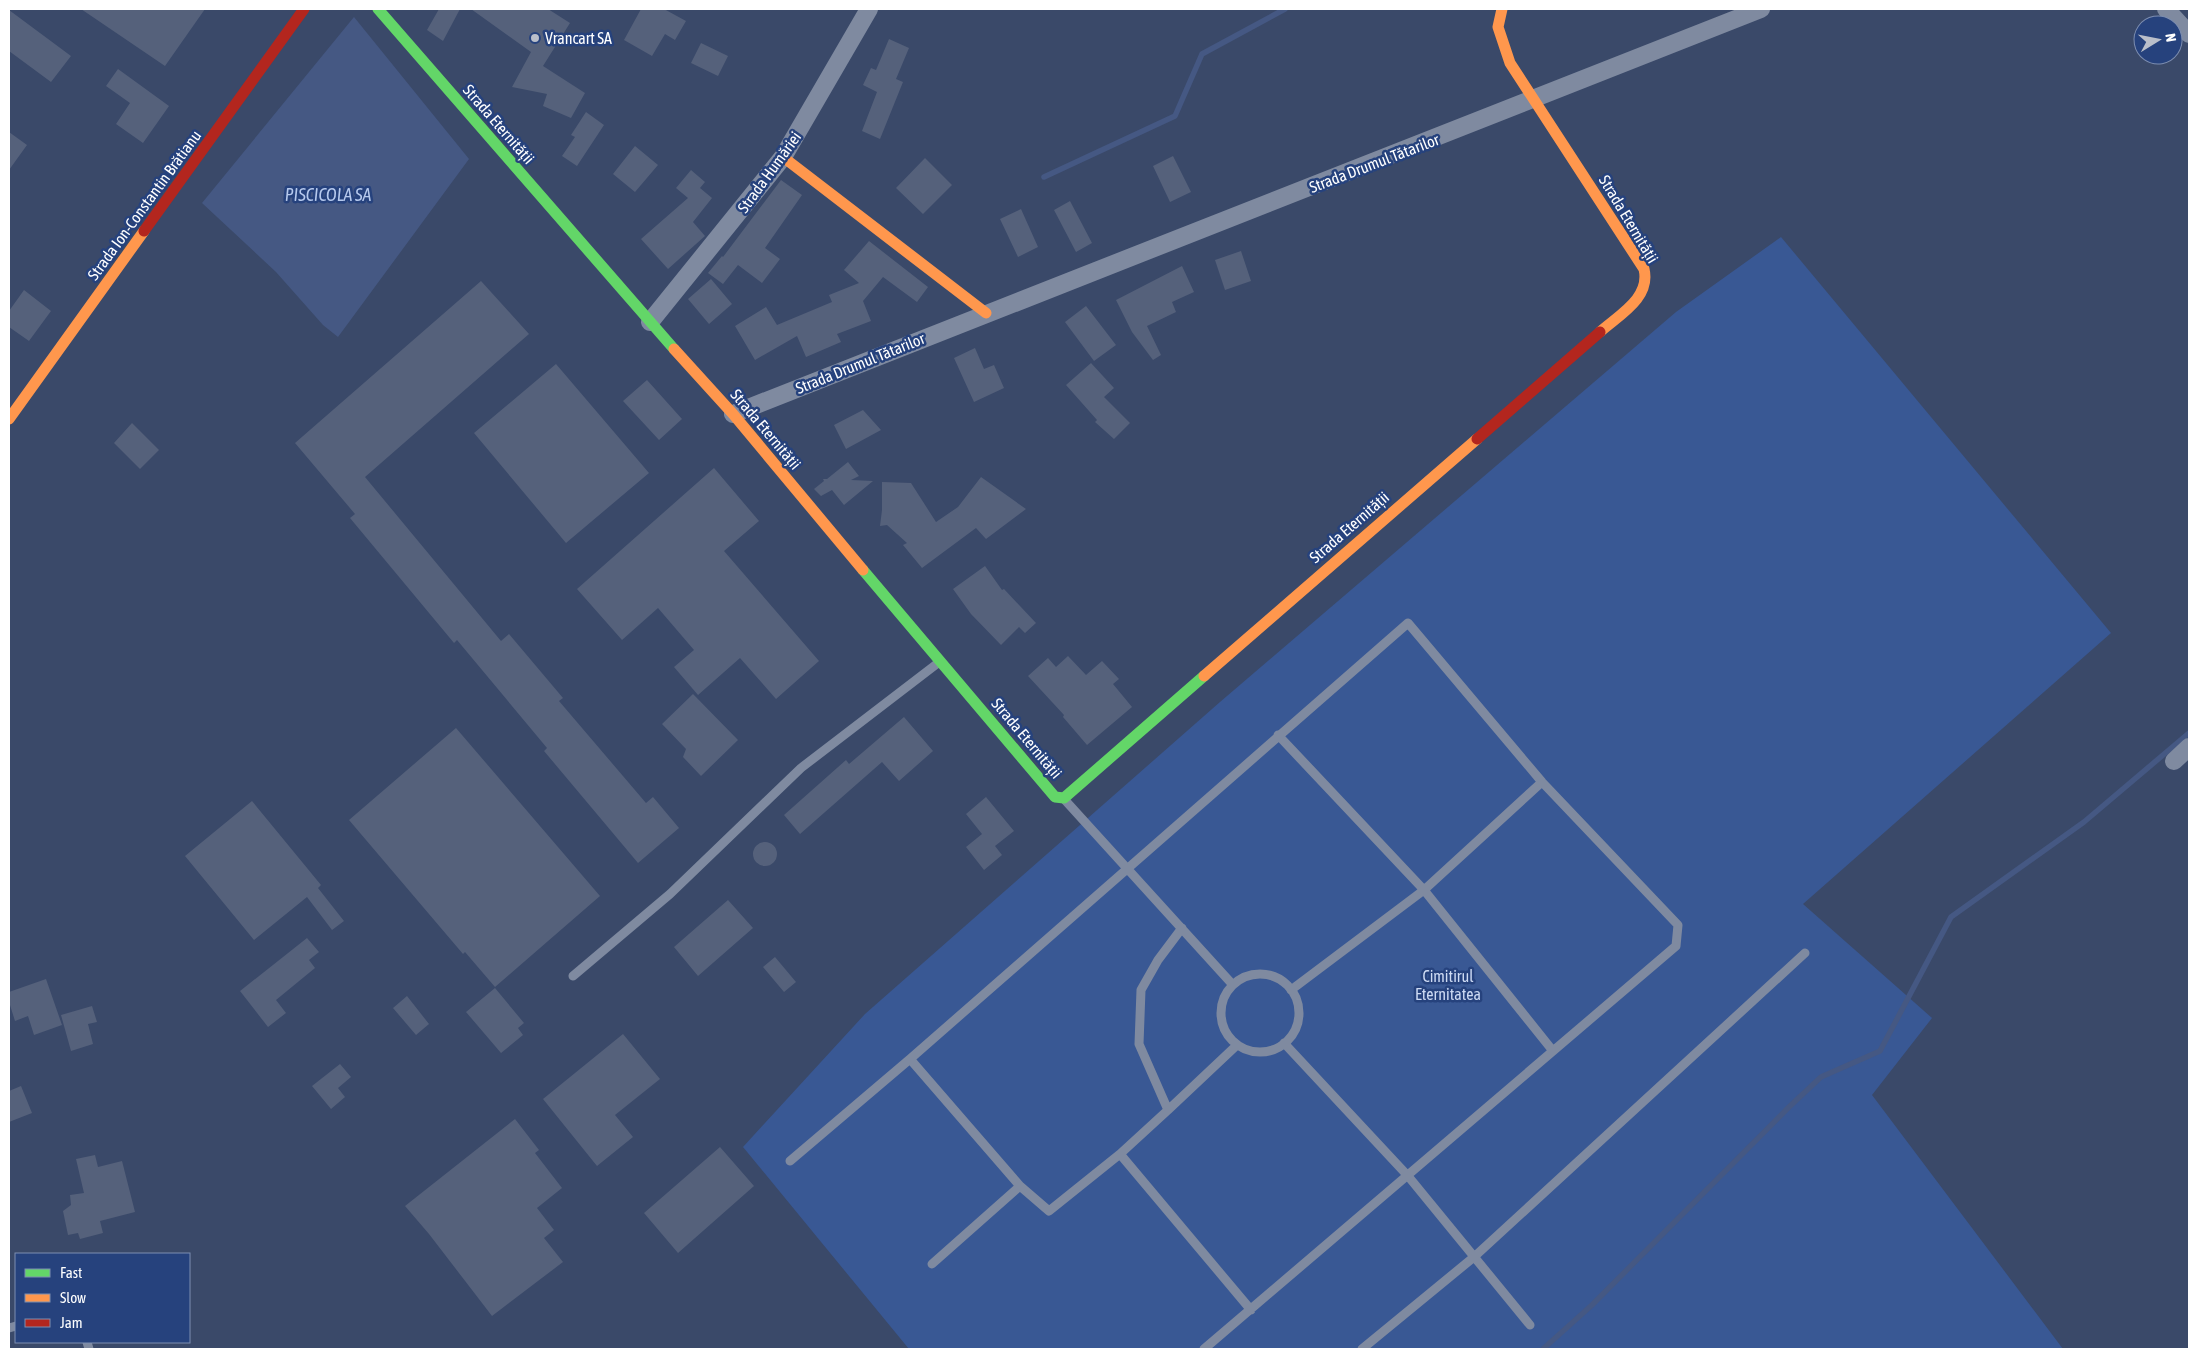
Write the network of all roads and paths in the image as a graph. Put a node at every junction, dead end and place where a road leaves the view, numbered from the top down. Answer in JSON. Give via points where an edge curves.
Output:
{"nodes":[{"id":1,"x":304,"y":9,"type":"edge"},
{"id":2,"x":378,"y":9,"type":"edge"},
{"id":3,"x":869,"y":9,"type":"edge"},
{"id":4,"x":1502,"y":9,"type":"edge"},
{"id":5,"x":1761,"y":9,"type":"edge"},
{"id":6,"x":2166,"y":9,"type":"edge"},
{"id":7,"x":2189,"y":34,"type":"edge"},
{"id":8,"x":1534,"y":101,"type":"junction"},
{"id":9,"x":783,"y":157,"type":"junction"},
{"id":10,"x":986,"y":313,"type":"junction"},
{"id":11,"x":650,"y":322,"type":"junction"},
{"id":12,"x":733,"y":414,"type":"junction"},
{"id":13,"x":9,"y":419,"type":"edge"},
{"id":14,"x":940,"y":661,"type":"junction"},
{"id":15,"x":1278,"y":735,"type":"junction"},
{"id":16,"x":2189,"y":747,"type":"edge"},
{"id":17,"x":2174,"y":761,"type":"dead end"},
{"id":18,"x":1542,"y":782,"type":"junction"},
{"id":19,"x":1064,"y":798,"type":"junction"},
{"id":20,"x":1128,"y":869,"type":"junction"},
{"id":21,"x":1424,"y":890,"type":"junction"},
{"id":22,"x":1182,"y":928,"type":"junction"},
{"id":23,"x":1805,"y":953,"type":"dead end"},
{"id":24,"x":573,"y":976,"type":"dead end"},
{"id":25,"x":1233,"y":985,"type":"junction"},
{"id":26,"x":1291,"y":990,"type":"junction"},
{"id":27,"x":1284,"y":1044,"type":"junction"},
{"id":28,"x":1237,"y":1045,"type":"junction"},
{"id":29,"x":1553,"y":1051,"type":"junction"},
{"id":30,"x":910,"y":1059,"type":"junction"},
{"id":31,"x":1168,"y":1110,"type":"junction"},
{"id":32,"x":1120,"y":1154,"type":"junction"},
{"id":33,"x":790,"y":1161,"type":"dead end"},
{"id":34,"x":1408,"y":1176,"type":"junction"},
{"id":35,"x":1020,"y":1186,"type":"junction"},
{"id":36,"x":1474,"y":1257,"type":"junction"},
{"id":37,"x":932,"y":1264,"type":"dead end"},
{"id":38,"x":1251,"y":1310,"type":"junction"},
{"id":39,"x":1530,"y":1325,"type":"dead end"},
{"id":40,"x":1204,"y":1349,"type":"edge"},
{"id":41,"x":1362,"y":1349,"type":"edge"}],
"edges":[{"from":1,"to":13,"type":"street","name":"Strada Ion-Constantin Brătianu"},
{"from":2,"to":11,"type":"street","name":"Strada Eternității"},
{"from":3,"to":9,"type":"street","name":"Strada Humăriei"},
{"from":4,"to":8,"type":"street","via":[[1498,27],[1510,63]]},
{"from":5,"to":8,"type":"street","name":"Strada Drumul Tătarilor"},
{"from":6,"to":7,"type":"street"},
{"from":8,"to":10,"type":"street","name":"Strada Drumul Tătarilor"},
{"from":8,"to":19,"type":"street","name":"Strada Eternității","via":[[1645,270],[1646,288],[1639,298]]},
{"from":9,"to":10,"type":"street"},
{"from":9,"to":11,"type":"street","name":"Strada Humăriei"},
{"from":10,"to":12,"type":"street","name":"Strada Drumul Tătarilor"},
{"from":11,"to":12,"type":"street","name":"Strada Eternității"},
{"from":12,"to":14,"type":"street","name":"Strada Eternității"},
{"from":14,"to":19,"type":"street","name":"Strada Eternității","via":[[1055,797]]},
{"from":14,"to":24,"type":"lane","via":[[802,768],[670,894]]},
{"from":15,"to":18,"type":"lane","via":[[1408,623]]},
{"from":15,"to":20,"type":"lane"},
{"from":15,"to":21,"type":"lane"},
{"from":16,"to":17,"type":"street"},
{"from":18,"to":21,"type":"lane"},
{"from":18,"to":29,"type":"lane","via":[[1678,924],[1676,946]]},
{"from":19,"to":20,"type":"lane"},
{"from":20,"to":22,"type":"lane"},
{"from":20,"to":30,"type":"lane"},
{"from":21,"to":26,"type":"lane"},
{"from":21,"to":29,"type":"lane"},
{"from":22,"to":25,"type":"lane"},
{"from":22,"to":31,"type":"lane","via":[[1141,990],[1139,1044]]},
{"from":23,"to":36,"type":"lane"},
{"from":25,"to":26,"type":"lane","via":[[1250,975],[1263,974],[1276,977]]},
{"from":25,"to":28,"type":"lane","via":[[1223,1000],[1221,1012],[1223,1025]]},
{"from":26,"to":27,"type":"lane","via":[[1299,1008],[1298,1021]]},
{"from":27,"to":28,"type":"lane","via":[[1261,1052]]},
{"from":27,"to":34,"type":"lane"},
{"from":28,"to":31,"type":"lane"},
{"from":29,"to":34,"type":"lane"},
{"from":30,"to":33,"type":"lane"},
{"from":30,"to":35,"type":"lane"},
{"from":31,"to":32,"type":"lane"},
{"from":32,"to":35,"type":"lane","via":[[1049,1211]]},
{"from":32,"to":38,"type":"lane"},
{"from":34,"to":36,"type":"lane"},
{"from":34,"to":38,"type":"lane"},
{"from":35,"to":37,"type":"lane"},
{"from":36,"to":39,"type":"lane"},
{"from":36,"to":41,"type":"lane"},
{"from":38,"to":40,"type":"lane"}]}
